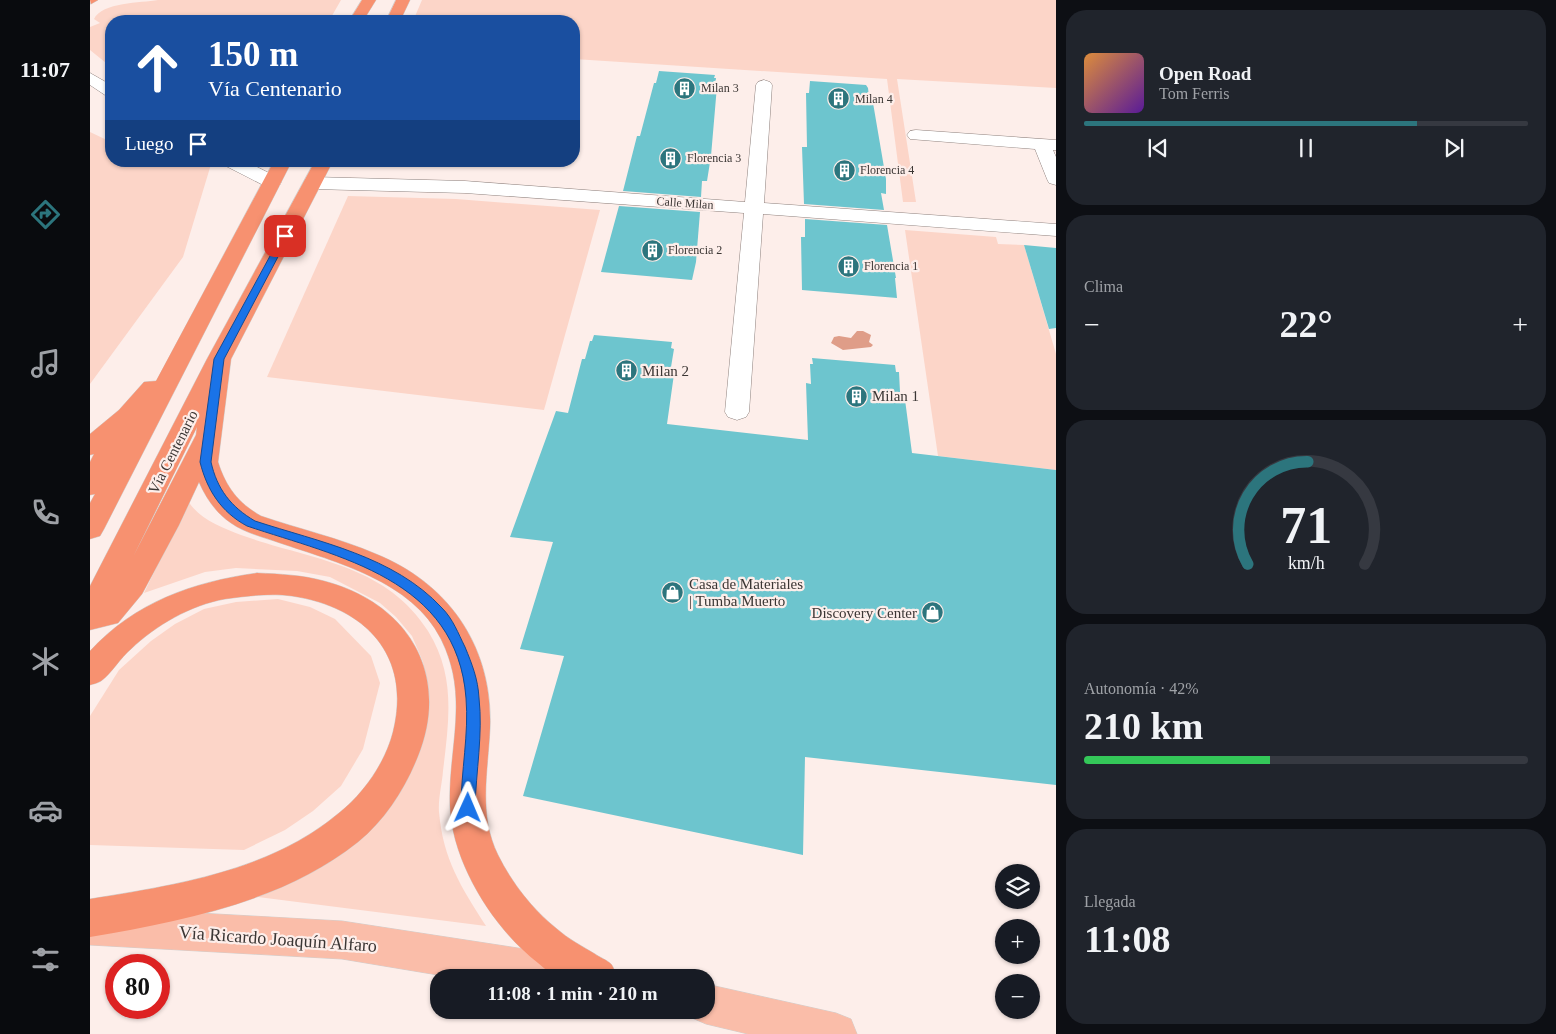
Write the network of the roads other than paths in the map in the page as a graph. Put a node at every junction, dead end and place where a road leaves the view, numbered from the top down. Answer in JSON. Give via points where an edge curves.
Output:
{"nodes":[{"id":1,"x":359,"y":0,"type":"edge"},
{"id":2,"x":368,"y":0,"type":"edge"},
{"id":3,"x":403,"y":0,"type":"edge"},
{"id":4,"x":356,"y":15,"type":"edge"},
{"id":5,"x":359,"y":15,"type":"edge"},
{"id":6,"x":396,"y":15,"type":"edge"},
{"id":7,"x":90,"y":78,"type":"edge"},
{"id":8,"x":764,"y":85,"type":"dead end"},
{"id":9,"x":105,"y":88,"type":"edge"},
{"id":10,"x":916,"y":135,"type":"dead end"},
{"id":11,"x":1049,"y":144,"type":"edge"},
{"id":12,"x":242,"y":167,"type":"edge"},
{"id":13,"x":280,"y":167,"type":"edge"},
{"id":14,"x":321,"y":167,"type":"edge"},
{"id":15,"x":1056,"y":179,"type":"edge"},
{"id":16,"x":272,"y":182,"type":"junction"},
{"id":17,"x":313,"y":183,"type":"junction"},
{"id":18,"x":754,"y":208,"type":"junction"},
{"id":19,"x":1056,"y":230,"type":"edge"},
{"id":20,"x":180,"y":356,"type":"junction"},
{"id":21,"x":219,"y":359,"type":"junction"},
{"id":22,"x":737,"y":412,"type":"dead end"},
{"id":23,"x":128,"y":415,"type":"junction"},
{"id":24,"x":209,"y":432,"type":"junction"},
{"id":25,"x":90,"y":447,"type":"edge"},
{"id":26,"x":90,"y":486,"type":"edge"},
{"id":27,"x":90,"y":529,"type":"edge"},
{"id":28,"x":90,"y":617,"type":"edge"},
{"id":29,"x":90,"y":672,"type":"edge"},
{"id":30,"x":90,"y":918,"type":"edge"},
{"id":31,"x":90,"y":926,"type":"edge"},
{"id":32,"x":527,"y":969,"type":"edge"},
{"id":33,"x":583,"y":969,"type":"edge"},
{"id":34,"x":715,"y":1006,"type":"edge"},
{"id":35,"x":836,"y":1034,"type":"edge"}],
"edges":[{"from":1,"to":4,"type":"highway"},
{"from":2,"to":5,"type":"highway"},
{"from":3,"to":6,"type":"highway"},
{"from":7,"to":9,"type":"street"},
{"from":8,"to":18,"type":"street"},
{"from":10,"to":11,"type":"street"},
{"from":11,"to":15,"type":"street"},
{"from":12,"to":16,"type":"street"},
{"from":13,"to":16,"type":"highway"},
{"from":14,"to":17,"type":"highway","name":"Vía Centenario"},
{"from":16,"to":20,"type":"highway"},
{"from":17,"to":18,"type":"street","name":"Calle Milan","via":[[465,187]]},
{"from":17,"to":21,"type":"highway","name":"Vía Centenario"},
{"from":18,"to":19,"type":"street","name":"Calle Milan"},
{"from":18,"to":22,"type":"street"},
{"from":20,"to":23,"type":"highway"},
{"from":20,"to":27,"type":"highway"},
{"from":21,"to":24,"type":"highway"},
{"from":21,"to":28,"type":"highway","name":"Vía Centenario"},
{"from":23,"to":25,"type":"highway"},
{"from":23,"to":26,"type":"highway"},
{"from":24,"to":28,"type":"highway","via":[[132,586],[107,615]]},
{"from":24,"to":33,"type":"highway","via":[[205,462],[209,477],[218,495],[236,516],[251,524],[366,561],[417,593],[438,611],[449,626],[468,669],[472,697],[474,728],[468,808],[482,861],[496,888],[519,918],[557,953]]},
{"from":29,"to":30,"type":"highway","via":[[132,630],[156,614],[185,601],[236,587],[293,585],[322,590],[346,600],[383,625],[398,644],[409,666],[414,687],[414,713],[408,743],[396,772],[366,812],[343,832],[295,862],[216,892]]},
{"from":31,"to":32,"type":"main road","name":"Vía Ricardo Joaquín Alfaro","via":[[342,940]]},
{"from":34,"to":35,"type":"main road"}]}
